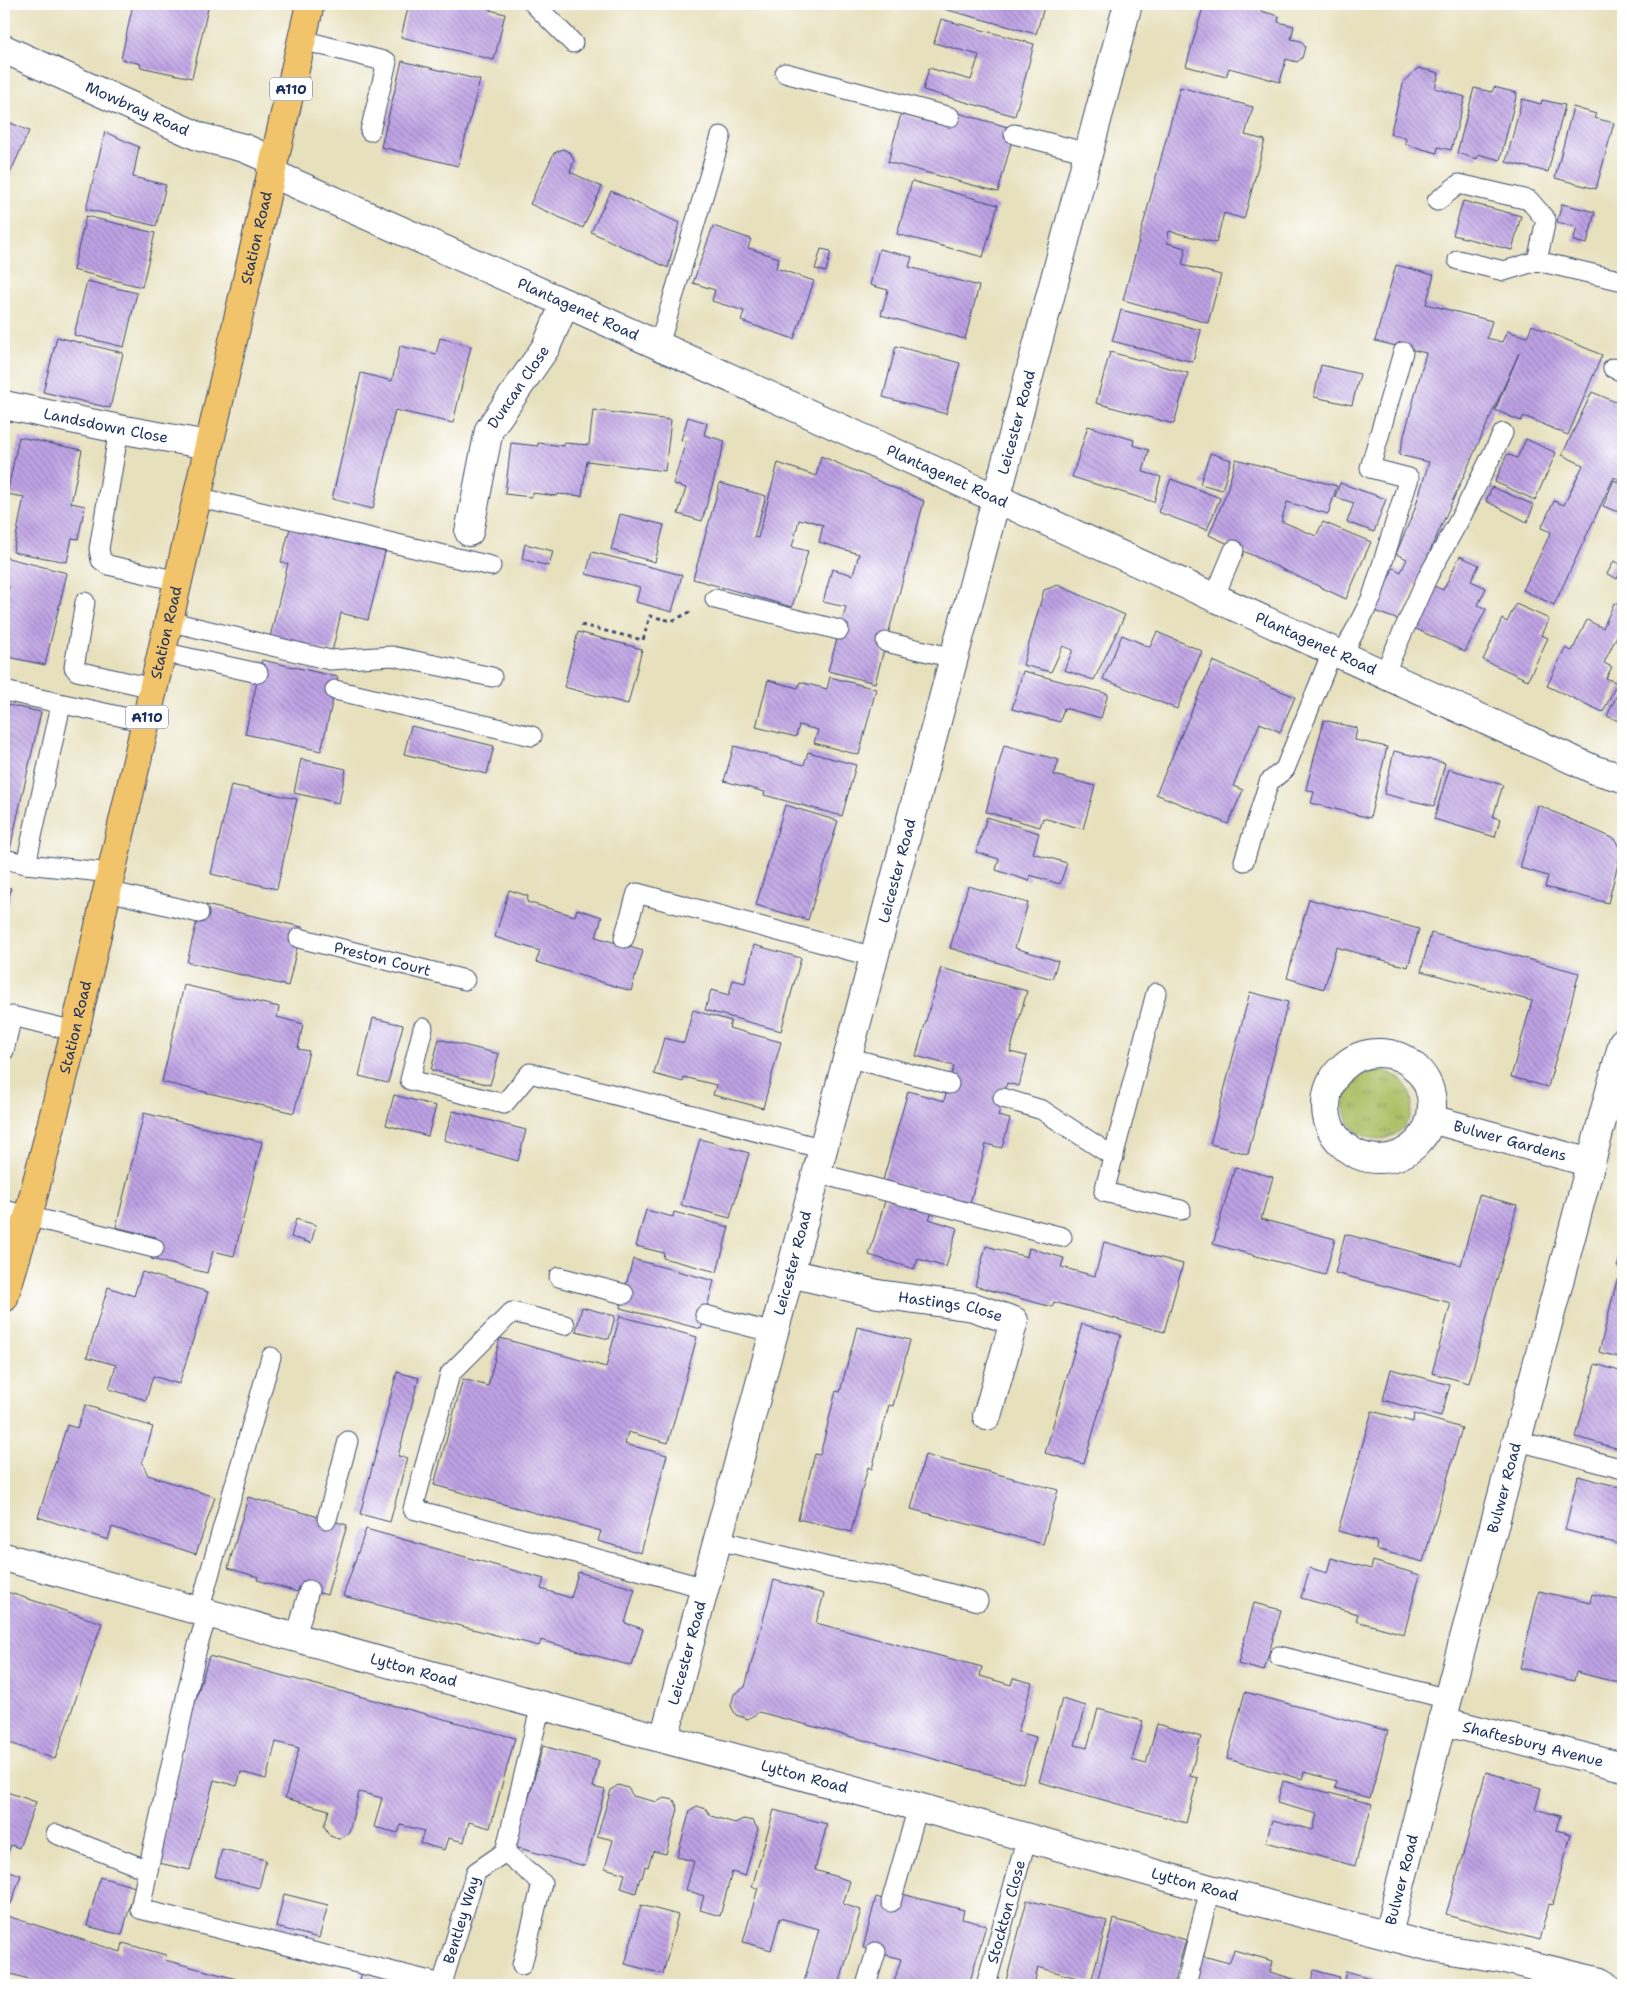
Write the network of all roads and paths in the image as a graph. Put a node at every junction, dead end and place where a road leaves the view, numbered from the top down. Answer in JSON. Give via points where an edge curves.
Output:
{"nodes":[{"id":1,"x":310,"y":4,"type":"edge"},
{"id":2,"x":534,"y":4,"type":"edge"},
{"id":3,"x":1128,"y":4,"type":"edge"},
{"id":4,"x":302,"y":40,"type":"junction"},
{"id":5,"x":573,"y":43,"type":"dead end"},
{"id":6,"x":4,"y":50,"type":"edge"},
{"id":7,"x":785,"y":73,"type":"dead end"},
{"id":8,"x":950,"y":117,"type":"dead end"},
{"id":9,"x":370,"y":131,"type":"dead end"},
{"id":10,"x":1014,"y":134,"type":"dead end"},
{"id":11,"x":721,"y":136,"type":"dead end"},
{"id":12,"x":1088,"y":153,"type":"junction"},
{"id":13,"x":272,"y":167,"type":"junction"},
{"id":14,"x":1438,"y":201,"type":"dead end"},
{"id":15,"x":1458,"y":260,"type":"dead end"},
{"id":16,"x":1537,"y":261,"type":"junction"},
{"id":17,"x":1623,"y":281,"type":"edge"},
{"id":18,"x":565,"y":302,"type":"junction"},
{"id":19,"x":659,"y":345,"type":"junction"},
{"id":20,"x":1403,"y":352,"type":"dead end"},
{"id":21,"x":4,"y":405,"type":"edge"},
{"id":22,"x":119,"y":429,"type":"junction"},
{"id":23,"x":1503,"y":433,"type":"dead end"},
{"id":24,"x":208,"y":445,"type":"junction"},
{"id":25,"x":197,"y":498,"type":"junction"},
{"id":26,"x":998,"y":498,"type":"junction"},
{"id":27,"x":469,"y":532,"type":"dead end"},
{"id":28,"x":1234,"y":550,"type":"dead end"},
{"id":29,"x":491,"y":566,"type":"dead end"},
{"id":30,"x":178,"y":581,"type":"junction"},
{"id":31,"x":1214,"y":598,"type":"junction"},
{"id":32,"x":715,"y":599,"type":"joint"},
{"id":33,"x":86,"y":602,"type":"dead end"},
{"id":34,"x":168,"y":621,"type":"junction"},
{"id":35,"x":581,"y":625,"type":"dead end"},
{"id":36,"x":839,"y":630,"type":"dead end"},
{"id":37,"x":886,"y":642,"type":"dead end"},
{"id":38,"x":162,"y":652,"type":"junction"},
{"id":39,"x":1337,"y":654,"type":"junction"},
{"id":40,"x":954,"y":658,"type":"junction"},
{"id":41,"x":258,"y":673,"type":"dead end"},
{"id":42,"x":1384,"y":674,"type":"junction"},
{"id":43,"x":492,"y":677,"type":"dead end"},
{"id":44,"x":153,"y":688,"type":"junction"},
{"id":45,"x":335,"y":690,"type":"dead end"},
{"id":46,"x":4,"y":691,"type":"edge"},
{"id":47,"x":61,"y":705,"type":"junction"},
{"id":48,"x":146,"y":722,"type":"junction"},
{"id":49,"x":532,"y":736,"type":"dead end"},
{"id":50,"x":1623,"y":778,"type":"edge"},
{"id":51,"x":4,"y":859,"type":"edge"},
{"id":52,"x":1244,"y":861,"type":"dead end"},
{"id":53,"x":26,"y":864,"type":"junction"},
{"id":54,"x":109,"y":882,"type":"junction"},
{"id":55,"x":199,"y":913,"type":"dead end"},
{"id":56,"x":300,"y":938,"type":"dead end"},
{"id":57,"x":624,"y":938,"type":"dead end"},
{"id":58,"x":874,"y":957,"type":"junction"},
{"id":59,"x":465,"y":980,"type":"dead end"},
{"id":60,"x":1156,"y":994,"type":"dead end"},
{"id":61,"x":8,"y":1015,"type":"edge"},
{"id":62,"x":423,"y":1028,"type":"dead end"},
{"id":63,"x":75,"y":1031,"type":"junction"},
{"id":64,"x":1623,"y":1042,"type":"edge"},
{"id":65,"x":4,"y":1051,"type":"edge"},
{"id":66,"x":847,"y":1057,"type":"junction"},
{"id":67,"x":949,"y":1084,"type":"dead end"},
{"id":68,"x":1002,"y":1098,"type":"dead end"},
{"id":69,"x":1431,"y":1119,"type":"dead end"},
{"id":70,"x":1114,"y":1158,"type":"junction"},
{"id":71,"x":820,"y":1161,"type":"junction"},
{"id":72,"x":1591,"y":1163,"type":"junction"},
{"id":73,"x":1181,"y":1210,"type":"dead end"},
{"id":74,"x":16,"y":1213,"type":"edge"},
{"id":75,"x":1062,"y":1237,"type":"dead end"},
{"id":76,"x":154,"y":1248,"type":"dead end"},
{"id":77,"x":10,"y":1264,"type":"edge"},
{"id":78,"x":790,"y":1273,"type":"junction"},
{"id":79,"x":560,"y":1277,"type":"dead end"},
{"id":80,"x":624,"y":1294,"type":"dead end"},
{"id":81,"x":4,"y":1298,"type":"edge"},
{"id":82,"x":705,"y":1315,"type":"dead end"},
{"id":83,"x":565,"y":1325,"type":"dead end"},
{"id":84,"x":774,"y":1333,"type":"junction"},
{"id":85,"x":271,"y":1357,"type":"dead end"},
{"id":86,"x":987,"y":1416,"type":"dead end"},
{"id":87,"x":348,"y":1442,"type":"dead end"},
{"id":88,"x":1518,"y":1442,"type":"junction"},
{"id":89,"x":1623,"y":1469,"type":"edge"},
{"id":90,"x":327,"y":1519,"type":"dead end"},
{"id":91,"x":718,"y":1540,"type":"junction"},
{"id":92,"x":4,"y":1557,"type":"edge"},
{"id":93,"x":705,"y":1588,"type":"junction"},
{"id":94,"x":308,"y":1590,"type":"dead end"},
{"id":95,"x":978,"y":1600,"type":"dead end"},
{"id":96,"x":203,"y":1612,"type":"junction"},
{"id":97,"x":296,"y":1637,"type":"junction"},
{"id":98,"x":1279,"y":1656,"type":"dead end"},
{"id":99,"x":541,"y":1705,"type":"junction"},
{"id":100,"x":1445,"y":1710,"type":"junction"},
{"id":101,"x":664,"y":1738,"type":"junction"},
{"id":102,"x":1623,"y":1766,"type":"edge"},
{"id":103,"x":918,"y":1807,"type":"junction"},
{"id":104,"x":56,"y":1834,"type":"dead end"},
{"id":105,"x":1027,"y":1837,"type":"junction"},
{"id":106,"x":505,"y":1852,"type":"junction"},
{"id":107,"x":148,"y":1870,"type":"junction"},
{"id":108,"x":1210,"y":1889,"type":"junction"},
{"id":109,"x":891,"y":1902,"type":"dead end"},
{"id":110,"x":1388,"y":1934,"type":"junction"},
{"id":111,"x":876,"y":1952,"type":"dead end"},
{"id":112,"x":522,"y":1965,"type":"dead end"},
{"id":113,"x":866,"y":1985,"type":"edge"},
{"id":114,"x":986,"y":1985,"type":"edge"},
{"id":115,"x":1186,"y":1985,"type":"edge"},
{"id":116,"x":1606,"y":1985,"type":"edge"}],
"edges":[{"from":1,"to":4,"type":"main road","name":"Station Road","number":"A110"},
{"from":2,"to":5,"type":"lane"},
{"from":3,"to":12,"type":"street","name":"Leicester Road"},
{"from":4,"to":9,"type":"lane","via":[[387,62]]},
{"from":4,"to":13,"type":"main road","name":"Station Road","number":"A110"},
{"from":6,"to":13,"type":"street","name":"Mowbray Road","via":[[200,137],[244,148]]},
{"from":7,"to":8,"type":"lane"},
{"from":10,"to":12,"type":"lane"},
{"from":11,"to":19,"type":"lane"},
{"from":12,"to":26,"type":"street","name":"Leicester Road"},
{"from":13,"to":18,"type":"street","name":"Plantagenet Road"},
{"from":13,"to":24,"type":"main road","name":"Station Road","number":"A110"},
{"from":14,"to":16,"type":"lane","via":[[1459,184],[1529,200],[1546,220]]},
{"from":15,"to":16,"type":"lane","via":[[1504,271]]},
{"from":16,"to":17,"type":"lane"},
{"from":18,"to":19,"type":"street","name":"Plantagenet Road"},
{"from":18,"to":27,"type":"street","name":"Duncan Close","via":[[546,347],[489,430]]},
{"from":19,"to":26,"type":"street","name":"Plantagenet Road"},
{"from":20,"to":39,"type":"lane","via":[[1370,468],[1409,478],[1372,597]]},
{"from":21,"to":22,"type":"street","name":"Landsdown Close"},
{"from":22,"to":24,"type":"street","name":"Landsdown Close"},
{"from":22,"to":30,"type":"lane","via":[[99,549],[101,560],[108,565]]},
{"from":23,"to":42,"type":"lane","via":[[1427,578]]},
{"from":24,"to":25,"type":"main road","name":"Station Road","number":"A110"},
{"from":25,"to":29,"type":"lane"},
{"from":25,"to":30,"type":"main road","name":"Station Road","number":"A110"},
{"from":26,"to":31,"type":"street","name":"Plantagenet Road"},
{"from":26,"to":40,"type":"street","name":"Leicester Road"},
{"from":28,"to":31,"type":"lane"},
{"from":30,"to":34,"type":"main road","name":"Station Road","number":"A110"},
{"from":31,"to":39,"type":"street","name":"Plantagenet Road"},
{"from":32,"to":35,"type":"path","via":[[672,621],[650,616],[643,640]]},
{"from":32,"to":36,"type":"lane"},
{"from":33,"to":44,"type":"lane","via":[[74,667],[77,671]]},
{"from":34,"to":38,"type":"main road","name":"Station Road","number":"A110"},
{"from":34,"to":43,"type":"lane","via":[[330,660],[392,656]]},
{"from":37,"to":40,"type":"lane"},
{"from":38,"to":41,"type":"lane"},
{"from":38,"to":44,"type":"main road","name":"Station Road","number":"A110"},
{"from":39,"to":42,"type":"street","name":"Plantagenet Road"},
{"from":39,"to":52,"type":"lane","via":[[1285,769],[1269,782]]},
{"from":40,"to":58,"type":"street","name":"Leicester Road"},
{"from":42,"to":50,"type":"street","name":"Plantagenet Road","via":[[1595,770]]},
{"from":44,"to":48,"type":"main road","name":"Station Road","number":"A110"},
{"from":45,"to":49,"type":"lane"},
{"from":46,"to":47,"type":"lane"},
{"from":47,"to":48,"type":"lane"},
{"from":47,"to":53,"type":"lane"},
{"from":48,"to":54,"type":"main road","name":"Station Road","number":"A110"},
{"from":51,"to":53,"type":"lane"},
{"from":53,"to":54,"type":"lane"},
{"from":54,"to":55,"type":"lane"},
{"from":54,"to":63,"type":"main road","name":"Station Road","number":"A110"},
{"from":56,"to":59,"type":"lane","name":"Preston Court"},
{"from":57,"to":58,"type":"lane","via":[[637,894]]},
{"from":58,"to":66,"type":"street","name":"Leicester Road"},
{"from":60,"to":70,"type":"lane"},
{"from":61,"to":63,"type":"lane"},
{"from":61,"to":65,"type":"lane"},
{"from":62,"to":71,"type":"lane","via":[[410,1080],[504,1104],[530,1073]]},
{"from":63,"to":74,"type":"main road","name":"Station Road","number":"A110"},
{"from":64,"to":72,"type":"street","name":"Bulwer Road"},
{"from":66,"to":67,"type":"lane"},
{"from":66,"to":71,"type":"street","name":"Leicester Road"},
{"from":68,"to":70,"type":"lane","via":[[1042,1110]]},
{"from":69,"to":72,"type":"street","name":"Bulwer Gardens"},
{"from":70,"to":73,"type":"lane","via":[[1104,1192]]},
{"from":71,"to":75,"type":"lane"},
{"from":71,"to":78,"type":"street","name":"Leicester Road"},
{"from":72,"to":88,"type":"street","name":"Bulwer Road"},
{"from":74,"to":76,"type":"lane"},
{"from":74,"to":77,"type":"main road","name":"Station Road","number":"A110"},
{"from":77,"to":81,"type":"main road","number":"A110"},
{"from":78,"to":84,"type":"street","name":"Leicester Road"},
{"from":78,"to":86,"type":"street","name":"Hastings Close","via":[[878,1294],[973,1308],[1014,1321]]},
{"from":79,"to":80,"type":"lane"},
{"from":82,"to":84,"type":"lane"},
{"from":83,"to":93,"type":"lane","via":[[512,1312],[450,1374],[414,1509]]},
{"from":84,"to":91,"type":"street","name":"Leicester Road"},
{"from":85,"to":96,"type":"lane"},
{"from":87,"to":90,"type":"lane"},
{"from":88,"to":89,"type":"lane"},
{"from":88,"to":100,"type":"street","name":"Bulwer Road"},
{"from":91,"to":93,"type":"street","name":"Leicester Road"},
{"from":91,"to":95,"type":"lane"},
{"from":92,"to":96,"type":"street","name":"Lytton Road"},
{"from":93,"to":101,"type":"street","name":"Leicester Road"},
{"from":94,"to":97,"type":"lane"},
{"from":96,"to":97,"type":"street","name":"Lytton Road"},
{"from":96,"to":107,"type":"lane"},
{"from":97,"to":99,"type":"street","name":"Lytton Road"},
{"from":98,"to":100,"type":"lane"},
{"from":99,"to":101,"type":"street","name":"Lytton Road"},
{"from":99,"to":106,"type":"lane"},
{"from":100,"to":102,"type":"street","name":"Shaftesbury Avenue"},
{"from":100,"to":110,"type":"street","name":"Bulwer Road"},
{"from":101,"to":103,"type":"street","name":"Lytton Road"},
{"from":103,"to":105,"type":"street","name":"Lytton Road"},
{"from":103,"to":109,"type":"lane"},
{"from":104,"to":107,"type":"lane"},
{"from":105,"to":108,"type":"street","name":"Lytton Road"},
{"from":105,"to":114,"type":"lane","name":"Stockton Close"},
{"from":106,"to":107,"type":"lane","name":"Bentley Way","via":[[476,1872],[442,1984],[140,1909]]},
{"from":106,"to":112,"type":"lane","via":[[542,1883]]},
{"from":108,"to":110,"type":"street","name":"Lytton Road"},
{"from":108,"to":115,"type":"lane"},
{"from":110,"to":116,"type":"street","name":"Lytton Road","via":[[1431,1947],[1500,1958]]},
{"from":111,"to":113,"type":"lane"}]}
